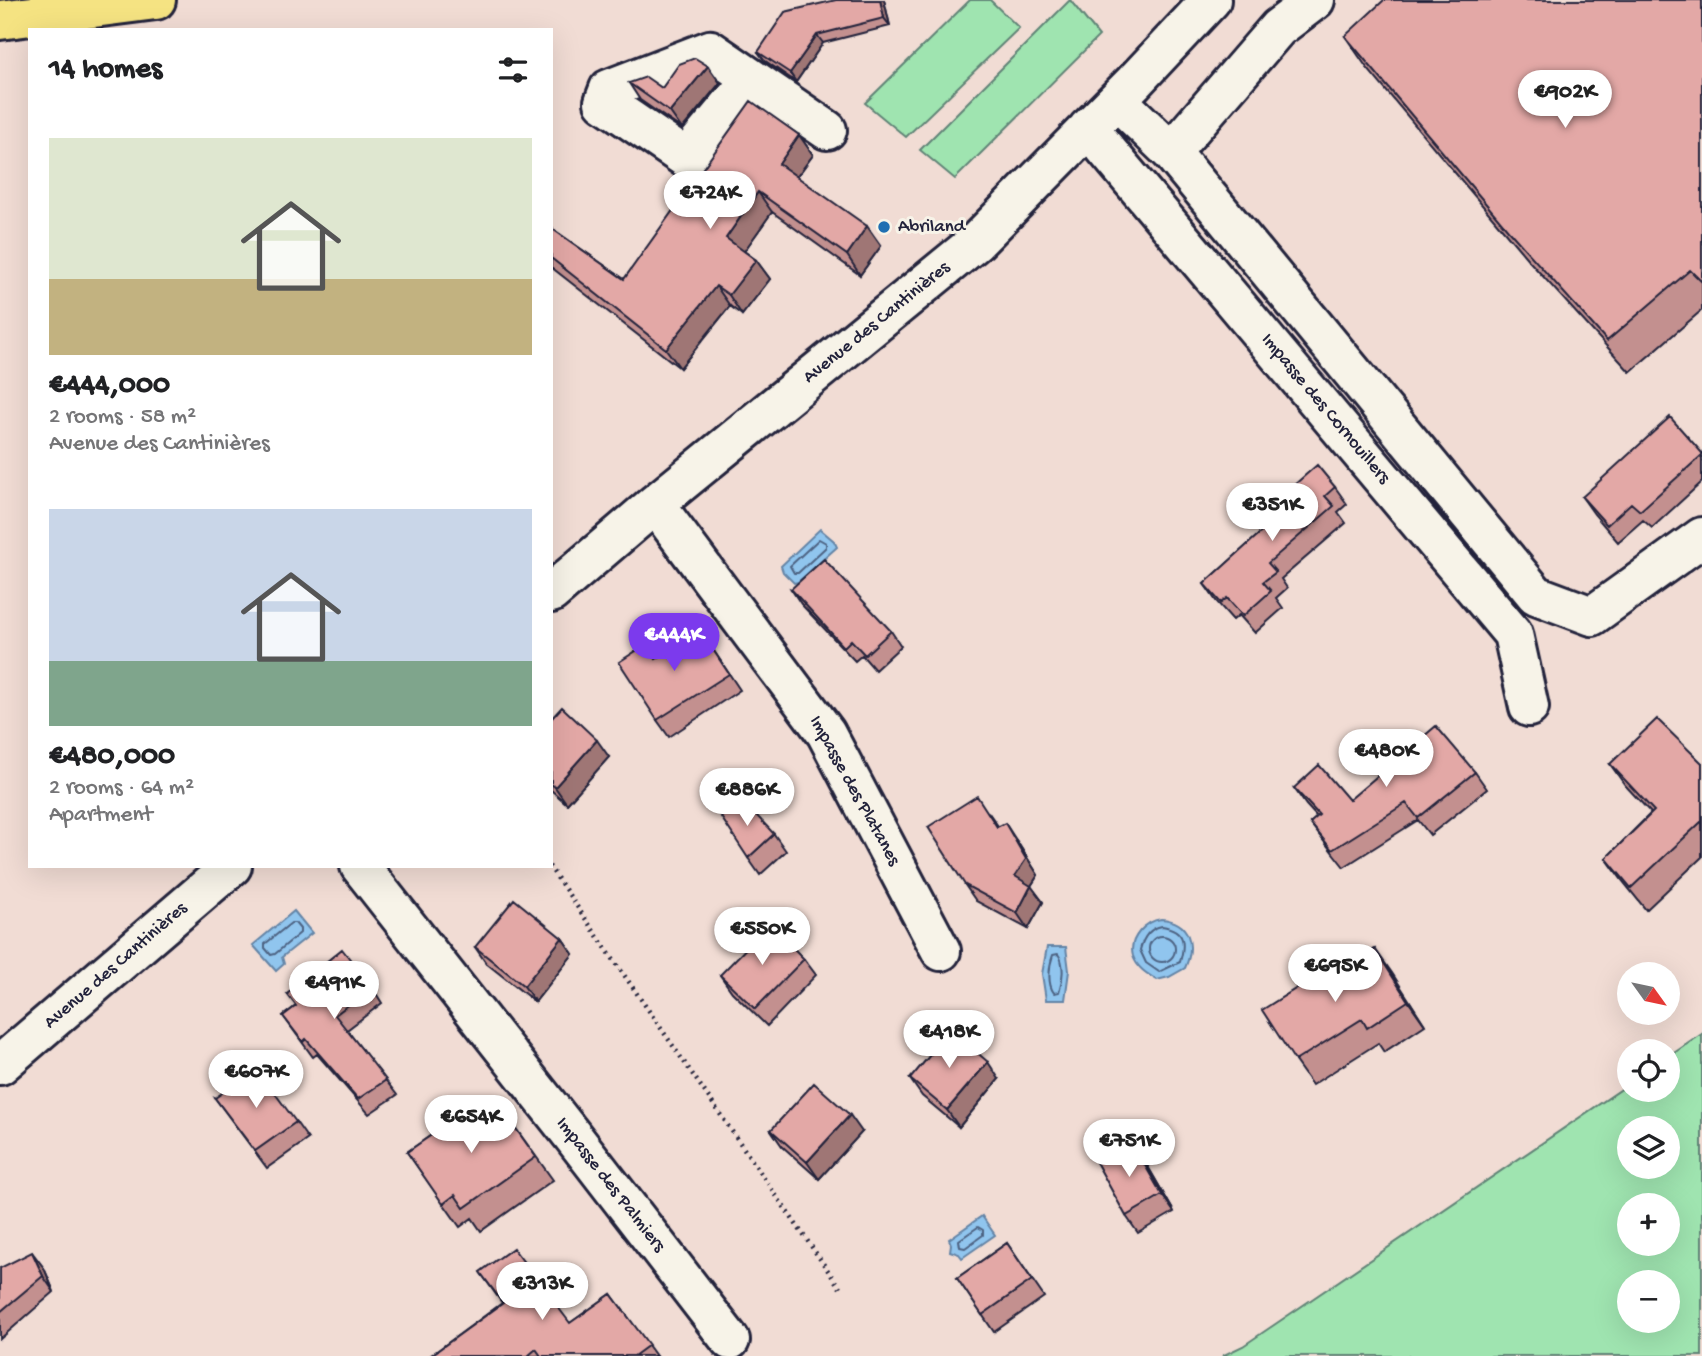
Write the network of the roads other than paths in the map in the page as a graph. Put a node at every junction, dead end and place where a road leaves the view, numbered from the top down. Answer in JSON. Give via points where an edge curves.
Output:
{"nodes":[{"id":1,"x":156,"y":0,"type":"edge"},
{"id":2,"x":1211,"y":0,"type":"edge"},
{"id":3,"x":1315,"y":0,"type":"edge"},
{"id":4,"x":0,"y":20,"type":"edge"},
{"id":5,"x":752,"y":79,"type":"dead end"},
{"id":6,"x":1116,"y":100,"type":"junction"},
{"id":7,"x":1088,"y":128,"type":"junction"},
{"id":8,"x":827,"y":130,"type":"dead end"},
{"id":9,"x":1171,"y":152,"type":"junction"},
{"id":10,"x":655,"y":504,"type":"junction"},
{"id":11,"x":1702,"y":537,"type":"edge"},
{"id":12,"x":553,"y":591,"type":"edge"},
{"id":13,"x":1529,"y":706,"type":"dead end"},
{"id":14,"x":230,"y":868,"type":"edge"},
{"id":15,"x":362,"y":868,"type":"edge"},
{"id":16,"x":941,"y":951,"type":"dead end"},
{"id":17,"x":0,"y":1065,"type":"edge"},
{"id":18,"x":730,"y":1340,"type":"dead end"}],
"edges":[{"from":1,"to":4,"type":"highway"},
{"from":2,"to":6,"type":"street","name":"Avenue des Cantinières"},
{"from":3,"to":9,"type":"street","via":[[1278,29]]},
{"from":5,"to":8,"type":"street"},
{"from":6,"to":7,"type":"street","name":"Avenue des Cantinières"},
{"from":6,"to":9,"type":"street"},
{"from":7,"to":10,"type":"street","name":"Avenue des Cantinières","via":[[976,242]]},
{"from":7,"to":13,"type":"street","name":"Impasse des Cornouillers","via":[[1513,634]]},
{"from":9,"to":11,"type":"street","via":[[1536,595],[1592,616]]},
{"from":10,"to":12,"type":"street","name":"Avenue des Cantinières"},
{"from":10,"to":16,"type":"street","name":"Impasse des Platanes","via":[[826,733]]},
{"from":14,"to":17,"type":"street","name":"Avenue des Cantinières"},
{"from":15,"to":18,"type":"street","name":"Impasse des Palmiers"}]}
